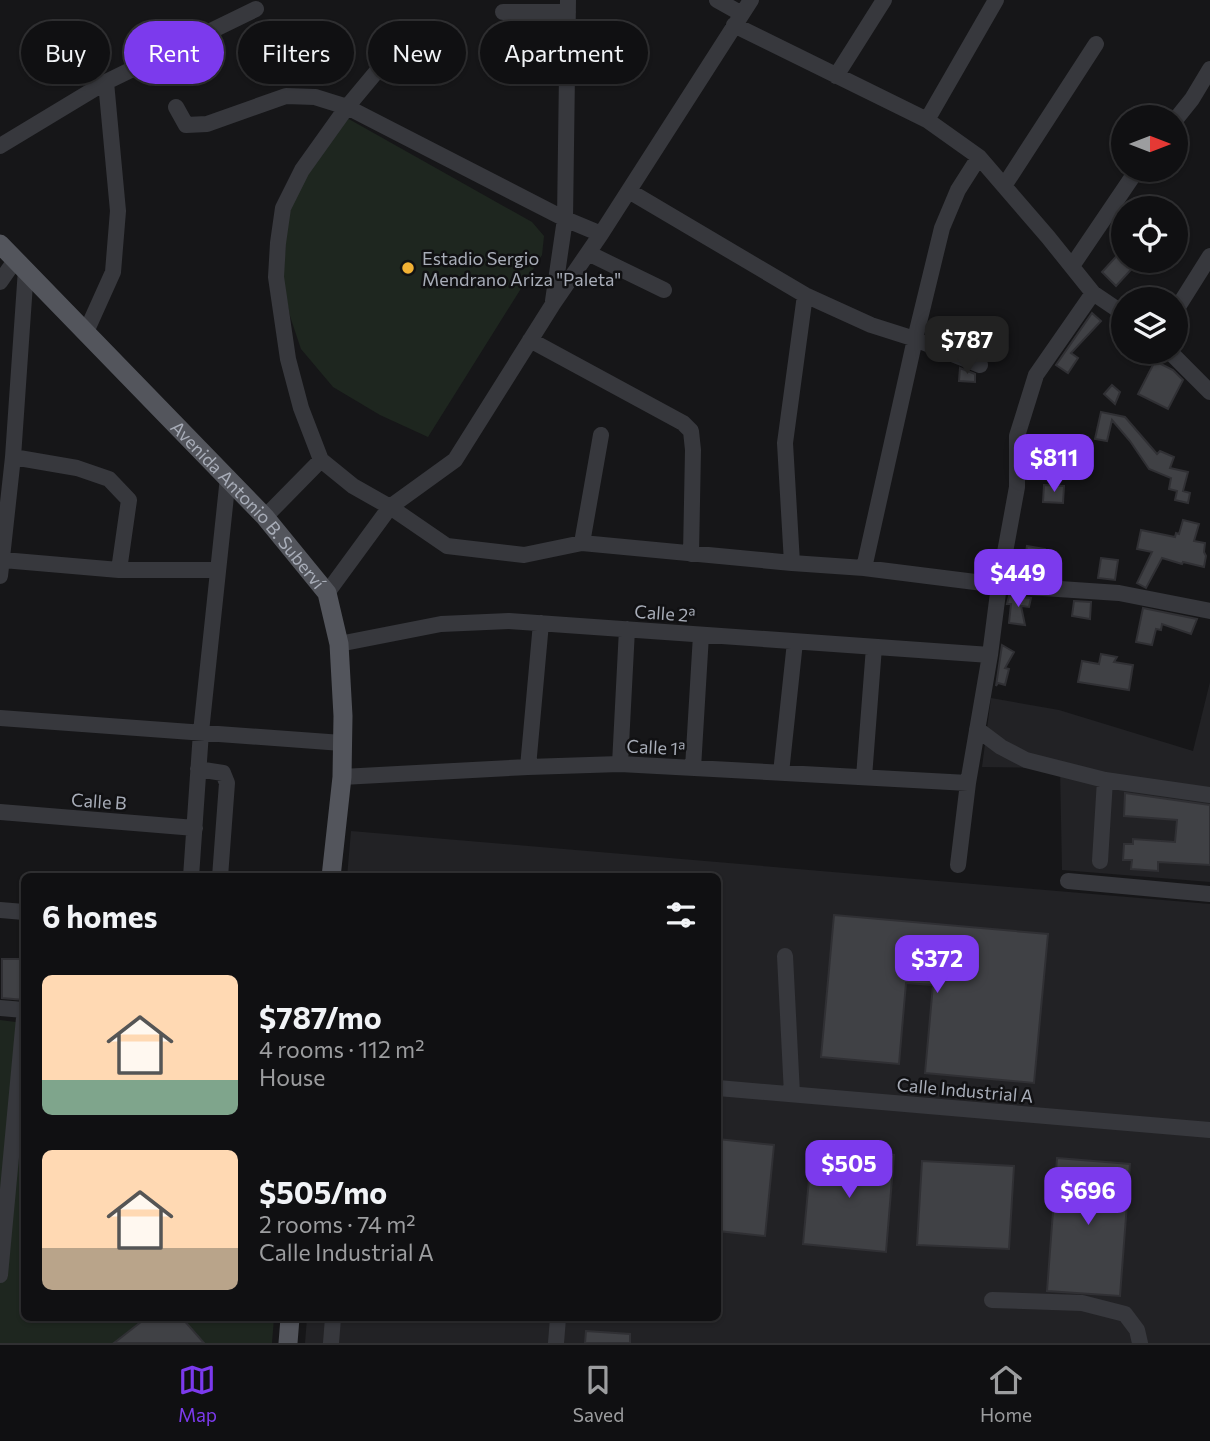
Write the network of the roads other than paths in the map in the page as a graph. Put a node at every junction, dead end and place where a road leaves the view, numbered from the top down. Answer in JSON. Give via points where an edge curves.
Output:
{"nodes":[{"id":1,"x":717,"y":0,"type":"edge"},
{"id":2,"x":884,"y":0,"type":"edge"},
{"id":3,"x":996,"y":0,"type":"edge"},
{"id":4,"x":568,"y":6,"type":"edge"},
{"id":5,"x":256,"y":9,"type":"dead end"},
{"id":6,"x":503,"y":12,"type":"dead end"},
{"id":7,"x":742,"y":13,"type":"edge"},
{"id":8,"x":1096,"y":44,"type":"dead end"},
{"id":9,"x":1210,"y":69,"type":"edge"},
{"id":10,"x":836,"y":76,"type":"junction"},
{"id":11,"x":110,"y":80,"type":"edge"},
{"id":12,"x":368,"y":82,"type":"edge"},
{"id":13,"x":103,"y":84,"type":"edge"},
{"id":14,"x":106,"y":84,"type":"edge"},
{"id":15,"x":1187,"y":105,"type":"edge"},
{"id":16,"x":176,"y":107,"type":"dead end"},
{"id":17,"x":347,"y":107,"type":"junction"},
{"id":18,"x":927,"y":120,"type":"junction"},
{"id":19,"x":0,"y":146,"type":"edge"},
{"id":20,"x":979,"y":157,"type":"junction"},
{"id":21,"x":1129,"y":182,"type":"edge"},
{"id":22,"x":1004,"y":186,"type":"junction"},
{"id":23,"x":629,"y":191,"type":"junction"},
{"id":24,"x":565,"y":219,"type":"junction"},
{"id":25,"x":601,"y":234,"type":"junction"},
{"id":26,"x":0,"y":244,"type":"edge"},
{"id":27,"x":588,"y":253,"type":"junction"},
{"id":28,"x":1210,"y":256,"type":"edge"},
{"id":29,"x":21,"y":264,"type":"junction"},
{"id":30,"x":1072,"y":266,"type":"junction"},
{"id":31,"x":0,"y":282,"type":"edge"},
{"id":32,"x":664,"y":290,"type":"dead end"},
{"id":33,"x":1188,"y":291,"type":"edge"},
{"id":34,"x":1093,"y":293,"type":"junction"},
{"id":35,"x":804,"y":295,"type":"junction"},
{"id":36,"x":553,"y":304,"type":"junction"},
{"id":37,"x":1111,"y":305,"type":"edge"},
{"id":38,"x":86,"y":332,"type":"junction"},
{"id":39,"x":915,"y":339,"type":"junction"},
{"id":40,"x":530,"y":340,"type":"junction"},
{"id":41,"x":1182,"y":364,"type":"edge"},
{"id":42,"x":980,"y":365,"type":"dead end"},
{"id":43,"x":1210,"y":392,"type":"edge"},
{"id":44,"x":601,"y":435,"type":"dead end"},
{"id":45,"x":13,"y":457,"type":"junction"},
{"id":46,"x":321,"y":460,"type":"junction"},
{"id":47,"x":228,"y":478,"type":"junction"},
{"id":48,"x":390,"y":507,"type":"junction"},
{"id":49,"x":265,"y":517,"type":"junction"},
{"id":50,"x":582,"y":543,"type":"junction"},
{"id":51,"x":691,"y":554,"type":"junction"},
{"id":52,"x":792,"y":563,"type":"junction"},
{"id":53,"x":1,"y":568,"type":"edge"},
{"id":54,"x":864,"y":568,"type":"junction"},
{"id":55,"x":119,"y":570,"type":"junction"},
{"id":56,"x":218,"y":570,"type":"junction"},
{"id":57,"x":999,"y":585,"type":"junction"},
{"id":58,"x":327,"y":593,"type":"junction"},
{"id":59,"x":1210,"y":611,"type":"edge"},
{"id":60,"x":541,"y":623,"type":"junction"},
{"id":61,"x":627,"y":629,"type":"junction"},
{"id":62,"x":701,"y":635,"type":"junction"},
{"id":63,"x":795,"y":642,"type":"junction"},
{"id":64,"x":339,"y":644,"type":"junction"},
{"id":65,"x":874,"y":647,"type":"junction"},
{"id":66,"x":990,"y":655,"type":"junction"},
{"id":67,"x":0,"y":718,"type":"edge"},
{"id":68,"x":977,"y":729,"type":"junction"},
{"id":69,"x":201,"y":732,"type":"junction"},
{"id":70,"x":342,"y":743,"type":"junction"},
{"id":71,"x":620,"y":764,"type":"junction"},
{"id":72,"x":528,"y":767,"type":"junction"},
{"id":73,"x":694,"y":768,"type":"junction"},
{"id":74,"x":198,"y":769,"type":"junction"},
{"id":75,"x":781,"y":773,"type":"junction"},
{"id":76,"x":342,"y":777,"type":"junction"},
{"id":77,"x":864,"y":778,"type":"junction"},
{"id":78,"x":1105,"y":780,"type":"junction"},
{"id":79,"x":968,"y":783,"type":"junction"},
{"id":80,"x":1210,"y":795,"type":"edge"},
{"id":81,"x":0,"y":812,"type":"edge"},
{"id":82,"x":195,"y":828,"type":"junction"},
{"id":83,"x":1100,"y":861,"type":"dead end"},
{"id":84,"x":958,"y":865,"type":"dead end"},
{"id":85,"x":191,"y":873,"type":"edge"},
{"id":86,"x":220,"y":873,"type":"edge"},
{"id":87,"x":331,"y":873,"type":"edge"},
{"id":88,"x":1068,"y":881,"type":"dead end"},
{"id":89,"x":1210,"y":894,"type":"edge"},
{"id":90,"x":0,"y":910,"type":"edge"},
{"id":91,"x":21,"y":912,"type":"edge"},
{"id":92,"x":785,"y":956,"type":"dead end"},
{"id":93,"x":0,"y":1008,"type":"edge"},
{"id":94,"x":21,"y":1010,"type":"edge"},
{"id":95,"x":21,"y":1050,"type":"edge"},
{"id":96,"x":721,"y":1088,"type":"edge"},
{"id":97,"x":792,"y":1094,"type":"junction"},
{"id":98,"x":1210,"y":1130,"type":"edge"},
{"id":99,"x":0,"y":1275,"type":"edge"},
{"id":100,"x":992,"y":1300,"type":"dead end"},
{"id":101,"x":290,"y":1321,"type":"edge"},
{"id":102,"x":333,"y":1321,"type":"edge"},
{"id":103,"x":558,"y":1321,"type":"edge"},
{"id":104,"x":288,"y":1343,"type":"edge"},
{"id":105,"x":331,"y":1343,"type":"edge"},
{"id":106,"x":556,"y":1343,"type":"edge"},
{"id":107,"x":1140,"y":1343,"type":"edge"}],
"edges":[{"from":1,"to":7,"type":"street"},
{"from":2,"to":10,"type":"street"},
{"from":3,"to":18,"type":"street"},
{"from":4,"to":6,"type":"street"},
{"from":4,"to":24,"type":"street"},
{"from":5,"to":11,"type":"street"},
{"from":7,"to":10,"type":"street"},
{"from":7,"to":23,"type":"street"},
{"from":8,"to":22,"type":"street"},
{"from":9,"to":15,"type":"street"},
{"from":10,"to":18,"type":"street"},
{"from":12,"to":17,"type":"street"},
{"from":13,"to":19,"type":"street"},
{"from":14,"to":38,"type":"street","via":[[118,211],[113,272]]},
{"from":16,"to":17,"type":"street","via":[[186,125],[207,124],[286,96],[315,97]]},
{"from":17,"to":24,"type":"street"},
{"from":17,"to":46,"type":"street","via":[[302,170],[283,208],[278,243],[276,277],[288,359],[300,408]]},
{"from":18,"to":20,"type":"street"},
{"from":20,"to":22,"type":"street"},
{"from":20,"to":39,"type":"street","via":[[942,228]]},
{"from":21,"to":30,"type":"street"},
{"from":22,"to":30,"type":"street"},
{"from":23,"to":25,"type":"street"},
{"from":23,"to":35,"type":"street"},
{"from":24,"to":25,"type":"street"},
{"from":24,"to":36,"type":"street"},
{"from":25,"to":27,"type":"street"},
{"from":26,"to":29,"type":"main road","name":"Avenida Antonio B. Suberví"},
{"from":27,"to":32,"type":"street"},
{"from":27,"to":36,"type":"street"},
{"from":28,"to":33,"type":"street"},
{"from":29,"to":31,"type":"street"},
{"from":29,"to":38,"type":"main road","name":"Avenida Antonio B. Suberví"},
{"from":29,"to":45,"type":"street"},
{"from":30,"to":34,"type":"street"},
{"from":34,"to":37,"type":"street"},
{"from":34,"to":57,"type":"street","via":[[1036,375],[1017,436],[1017,487]]},
{"from":35,"to":39,"type":"street","via":[[871,326]]},
{"from":35,"to":52,"type":"street","via":[[785,443]]},
{"from":36,"to":40,"type":"street"},
{"from":38,"to":47,"type":"main road","name":"Avenida Antonio B. Suberví"},
{"from":39,"to":42,"type":"street"},
{"from":39,"to":54,"type":"street"},
{"from":40,"to":48,"type":"street","via":[[455,460]]},
{"from":40,"to":51,"type":"street","via":[[691,431]]},
{"from":41,"to":43,"type":"street"},
{"from":44,"to":50,"type":"street"},
{"from":45,"to":53,"type":"street"},
{"from":45,"to":55,"type":"street","via":[[77,468],[109,479],[129,500]]},
{"from":46,"to":48,"type":"street"},
{"from":46,"to":49,"type":"street"},
{"from":47,"to":49,"type":"main road","name":"Avenida Antonio B. Suberví"},
{"from":47,"to":56,"type":"street"},
{"from":48,"to":50,"type":"street","via":[[447,546],[524,555]]},
{"from":48,"to":58,"type":"street"},
{"from":49,"to":58,"type":"main road","name":"Avenida Antonio B. Suberví"},
{"from":50,"to":51,"type":"street"},
{"from":51,"to":52,"type":"street"},
{"from":52,"to":54,"type":"street"},
{"from":53,"to":55,"type":"street"},
{"from":54,"to":57,"type":"street"},
{"from":55,"to":56,"type":"street"},
{"from":56,"to":69,"type":"street"},
{"from":57,"to":59,"type":"street","via":[[1119,593]]},
{"from":57,"to":66,"type":"street"},
{"from":58,"to":64,"type":"main road","name":"Avenida Antonio B. Suberví"},
{"from":60,"to":61,"type":"street","name":"Calle 2ª"},
{"from":60,"to":64,"type":"street","name":"Calle 2ª","via":[[441,624]]},
{"from":60,"to":72,"type":"street"},
{"from":61,"to":62,"type":"street","name":"Calle 2ª"},
{"from":61,"to":71,"type":"street"},
{"from":62,"to":63,"type":"street","name":"Calle 2ª"},
{"from":62,"to":73,"type":"street"},
{"from":63,"to":65,"type":"street","name":"Calle 2ª"},
{"from":63,"to":75,"type":"street"},
{"from":64,"to":70,"type":"main road","name":"Avenida Antonio B. Suberví"},
{"from":65,"to":66,"type":"street","name":"Calle 2ª"},
{"from":65,"to":77,"type":"street"},
{"from":66,"to":68,"type":"street"},
{"from":67,"to":69,"type":"street"},
{"from":68,"to":78,"type":"street","via":[[1026,760]]},
{"from":68,"to":79,"type":"street"},
{"from":69,"to":70,"type":"street"},
{"from":69,"to":74,"type":"street"},
{"from":70,"to":76,"type":"main road","name":"Avenida Antonio B. Suberví"},
{"from":71,"to":72,"type":"street","name":"Calle 1ª"},
{"from":71,"to":73,"type":"street","name":"Calle 1ª"},
{"from":72,"to":76,"type":"street","name":"Calle 1ª"},
{"from":73,"to":75,"type":"street","name":"Calle 1ª"},
{"from":74,"to":82,"type":"street"},
{"from":74,"to":86,"type":"street","via":[[223,773],[227,783]]},
{"from":75,"to":77,"type":"street","name":"Calle 1ª"},
{"from":76,"to":87,"type":"main road","name":"Avenida Antonio B. Suberví"},
{"from":77,"to":79,"type":"street","name":"Calle 1ª"},
{"from":78,"to":80,"type":"street"},
{"from":78,"to":83,"type":"street"},
{"from":79,"to":84,"type":"street"},
{"from":81,"to":82,"type":"street","name":"Calle B"},
{"from":82,"to":85,"type":"street"},
{"from":88,"to":89,"type":"street"},
{"from":90,"to":91,"type":"street"},
{"from":92,"to":97,"type":"street"},
{"from":93,"to":94,"type":"street"},
{"from":95,"to":99,"type":"street"},
{"from":96,"to":97,"type":"street","name":"Calle Industrial A"},
{"from":97,"to":98,"type":"street","name":"Calle Industrial A"},
{"from":100,"to":107,"type":"street","via":[[1082,1303],[1125,1314]]},
{"from":101,"to":104,"type":"main road"},
{"from":102,"to":105,"type":"street"},
{"from":103,"to":106,"type":"street"}]}
